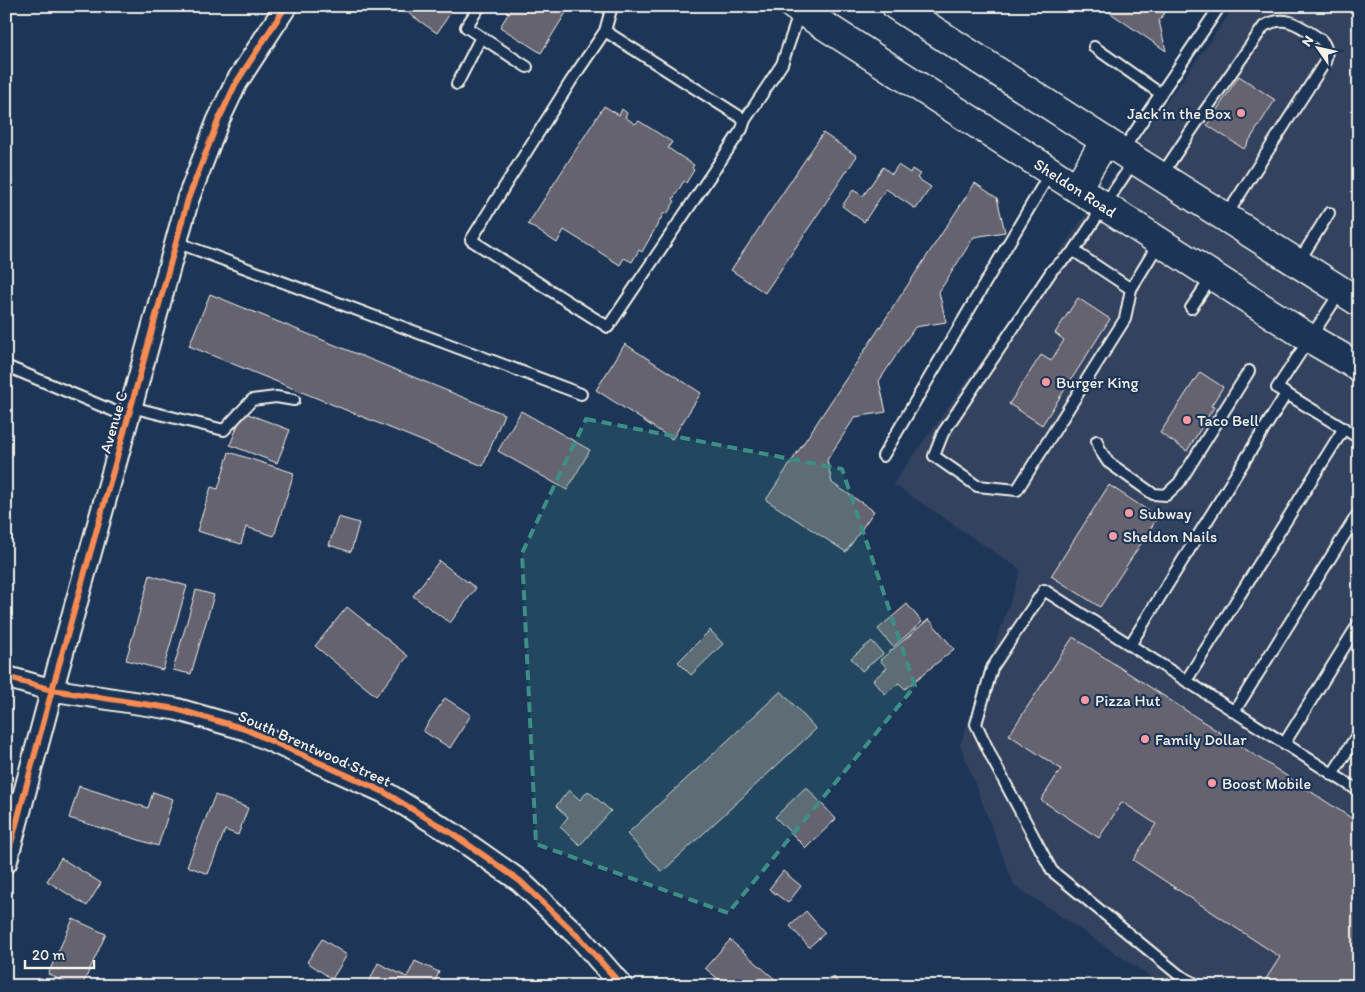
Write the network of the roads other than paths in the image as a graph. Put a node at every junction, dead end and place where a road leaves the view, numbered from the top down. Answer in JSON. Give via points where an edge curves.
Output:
{"nodes":[{"id":1,"x":286,"y":6,"type":"edge"},
{"id":2,"x":480,"y":6,"type":"edge"},
{"id":3,"x":612,"y":6,"type":"edge"},
{"id":4,"x":896,"y":6,"type":"edge"},
{"id":5,"x":1220,"y":6,"type":"edge"},
{"id":6,"x":799,"y":8,"type":"edge"},
{"id":7,"x":605,"y":31,"type":"junction"},
{"id":8,"x":481,"y":38,"type":"junction"},
{"id":9,"x":1094,"y":47,"type":"dead end"},
{"id":10,"x":527,"y":67,"type":"dead end"},
{"id":11,"x":457,"y":84,"type":"dead end"},
{"id":12,"x":1160,"y":94,"type":"junction"},
{"id":13,"x":745,"y":120,"type":"junction"},
{"id":14,"x":1120,"y":151,"type":"junction"},
{"id":15,"x":1051,"y":172,"type":"junction"},
{"id":16,"x":1161,"y":177,"type":"junction"},
{"id":17,"x":1077,"y":188,"type":"junction"},
{"id":18,"x":1103,"y":206,"type":"junction"},
{"id":19,"x":1329,"y":213,"type":"dead end"},
{"id":20,"x":1225,"y":218,"type":"junction"},
{"id":21,"x":176,"y":242,"type":"junction"},
{"id":22,"x":1160,"y":242,"type":"junction"},
{"id":23,"x":1074,"y":251,"type":"junction"},
{"id":24,"x":1298,"y":264,"type":"junction"},
{"id":25,"x":1213,"y":276,"type":"junction"},
{"id":26,"x":1131,"y":289,"type":"junction"},
{"id":27,"x":1350,"y":297,"type":"edge"},
{"id":28,"x":1191,"y":308,"type":"dead end"},
{"id":29,"x":1309,"y":338,"type":"junction"},
{"id":30,"x":6,"y":366,"type":"edge"},
{"id":31,"x":1359,"y":367,"type":"edge"},
{"id":32,"x":1249,"y":371,"type":"dead end"},
{"id":33,"x":580,"y":394,"type":"dead end"},
{"id":34,"x":1286,"y":394,"type":"junction"},
{"id":35,"x":294,"y":400,"type":"dead end"},
{"id":36,"x":130,"y":412,"type":"junction"},
{"id":37,"x":1344,"y":428,"type":"junction"},
{"id":38,"x":1359,"y":438,"type":"edge"},
{"id":39,"x":1097,"y":441,"type":"dead end"},
{"id":40,"x":883,"y":456,"type":"dead end"},
{"id":41,"x":1359,"y":512,"type":"edge"},
{"id":42,"x":1359,"y":623,"type":"edge"},
{"id":43,"x":1130,"y":645,"type":"junction"},
{"id":44,"x":6,"y":678,"type":"edge"},
{"id":45,"x":1186,"y":682,"type":"junction"},
{"id":46,"x":52,"y":690,"type":"junction"},
{"id":47,"x":1234,"y":712,"type":"junction"},
{"id":48,"x":1359,"y":732,"type":"edge"},
{"id":49,"x":1284,"y":744,"type":"junction"},
{"id":50,"x":1332,"y":774,"type":"junction"},
{"id":51,"x":1359,"y":791,"type":"edge"},
{"id":52,"x":6,"y":862,"type":"edge"},
{"id":53,"x":622,"y":986,"type":"edge"},
{"id":54,"x":1199,"y":986,"type":"edge"}],
"edges":[{"from":1,"to":21,"type":"street","name":"Avenue C","via":[[236,83],[218,121],[188,199]]},
{"from":2,"to":8,"type":"lane","via":[[466,27]]},
{"from":3,"to":7,"type":"lane"},
{"from":4,"to":14,"type":"main road"},
{"from":5,"to":12,"type":"lane"},
{"from":6,"to":13,"type":"lane","via":[[782,64]]},
{"from":6,"to":15,"type":"main road","name":"Sheldon Road"},
{"from":7,"to":13,"type":"lane"},
{"from":7,"to":13,"type":"lane","via":[[471,240],[608,327]]},
{"from":8,"to":10,"type":"lane"},
{"from":8,"to":11,"type":"lane"},
{"from":9,"to":12,"type":"lane"},
{"from":12,"to":14,"type":"lane"},
{"from":14,"to":16,"type":"main road"},
{"from":14,"to":17,"type":"main road"},
{"from":14,"to":18,"type":"lane"},
{"from":15,"to":17,"type":"main road","name":"Sheldon Road"},
{"from":15,"to":40,"type":"lane"},
{"from":16,"to":20,"type":"main road"},
{"from":16,"to":20,"type":"lane","via":[[1264,26],[1288,20],[1320,39],[1327,50],[1325,62]]},
{"from":17,"to":18,"type":"main road","name":"Sheldon Road"},
{"from":18,"to":22,"type":"main road","name":"Sheldon Road"},
{"from":18,"to":23,"type":"lane"},
{"from":19,"to":24,"type":"lane"},
{"from":20,"to":24,"type":"main road"},
{"from":21,"to":33,"type":"lane"},
{"from":21,"to":36,"type":"street","name":"Avenue C"},
{"from":22,"to":25,"type":"main road","name":"Sheldon Road"},
{"from":22,"to":26,"type":"lane"},
{"from":23,"to":26,"type":"lane"},
{"from":23,"to":26,"type":"lane","via":[[1053,269],[943,433],[934,456],[977,486],[1017,490],[1125,319]]},
{"from":24,"to":27,"type":"main road"},
{"from":25,"to":28,"type":"lane"},
{"from":25,"to":29,"type":"main road","name":"Sheldon Road"},
{"from":27,"to":29,"type":"lane"},
{"from":29,"to":31,"type":"main road","name":"Sheldon Road"},
{"from":29,"to":34,"type":"lane","via":[[1277,388]]},
{"from":30,"to":36,"type":"lane"},
{"from":32,"to":39,"type":"lane","via":[[1179,483],[1166,495],[1153,494],[1108,462]]},
{"from":34,"to":37,"type":"lane"},
{"from":34,"to":43,"type":"lane"},
{"from":35,"to":36,"type":"lane","via":[[276,397],[252,400],[224,430]]},
{"from":36,"to":46,"type":"street","name":"Avenue C"},
{"from":37,"to":38,"type":"lane"},
{"from":37,"to":45,"type":"lane"},
{"from":41,"to":47,"type":"lane"},
{"from":42,"to":49,"type":"lane"},
{"from":43,"to":45,"type":"lane"},
{"from":43,"to":54,"type":"lane","via":[[1044,590],[992,668],[976,724],[1052,871],[1179,975]]},
{"from":44,"to":46,"type":"street","name":"South Brentwood Street"},
{"from":45,"to":47,"type":"lane"},
{"from":46,"to":52,"type":"street","name":"Avenue C"},
{"from":46,"to":53,"type":"street","name":"South Brentwood Street","via":[[176,709],[245,729],[384,792],[520,880],[581,939]]},
{"from":47,"to":49,"type":"lane"},
{"from":48,"to":50,"type":"lane"},
{"from":49,"to":50,"type":"lane"},
{"from":50,"to":51,"type":"lane"}]}
